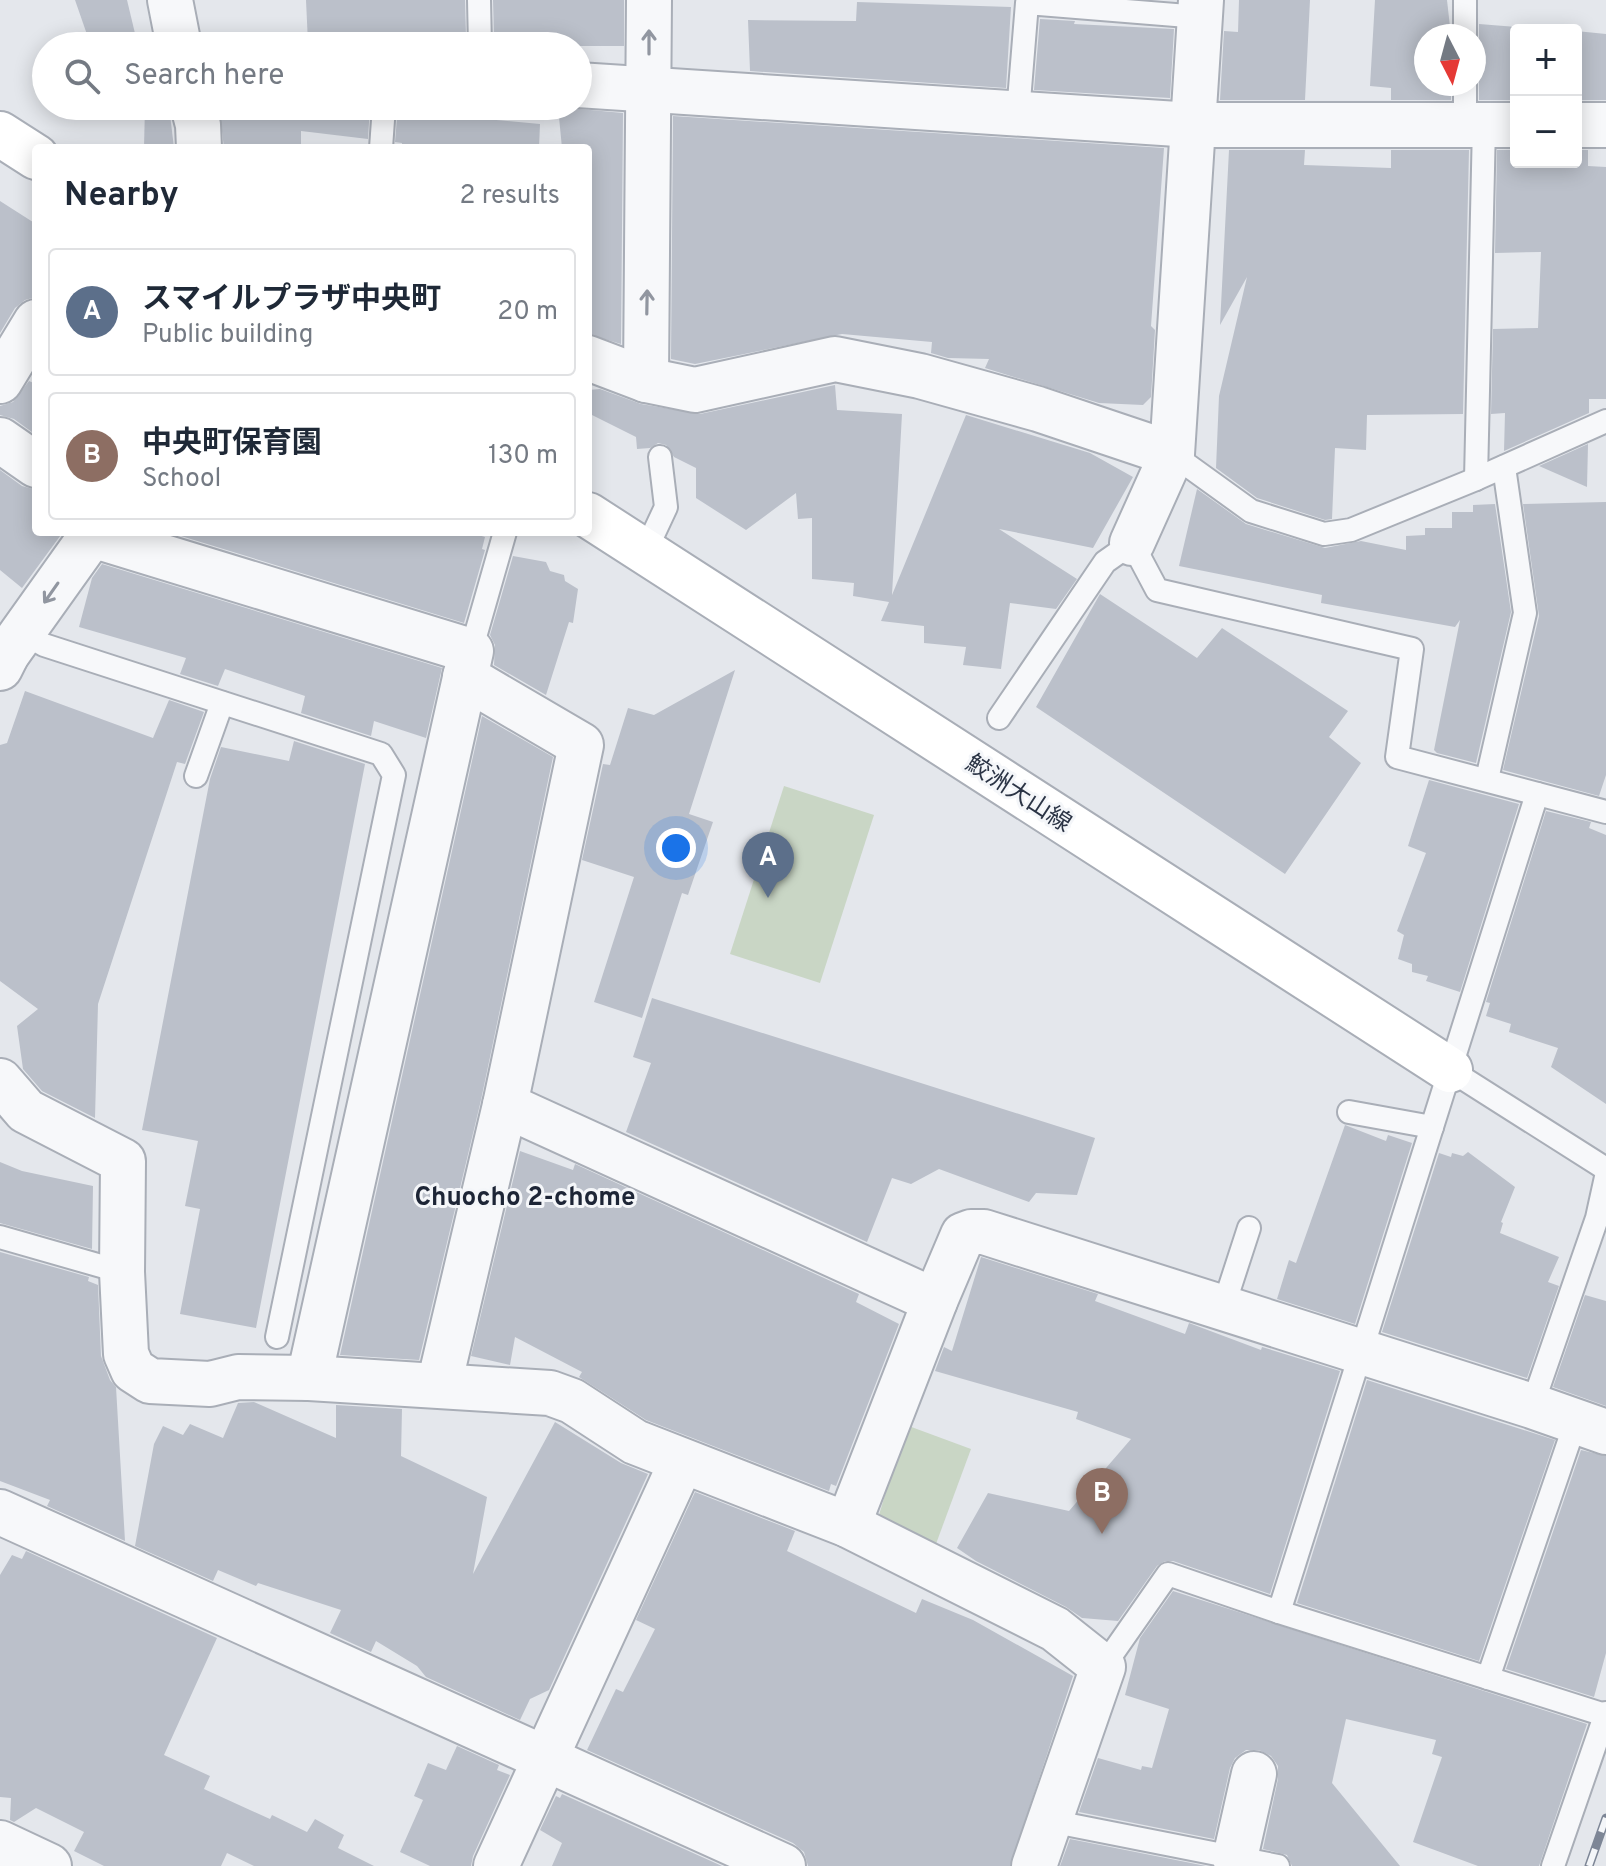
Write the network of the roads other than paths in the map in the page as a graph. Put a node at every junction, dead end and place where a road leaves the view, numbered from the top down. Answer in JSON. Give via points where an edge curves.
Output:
{"nodes":[{"id":1,"x":170,"y":0,"type":"edge"},
{"id":2,"x":479,"y":0,"type":"edge"},
{"id":3,"x":649,"y":0,"type":"edge"},
{"id":4,"x":1465,"y":0,"type":"edge"},
{"id":5,"x":1200,"y":8,"type":"edge"},
{"id":6,"x":1465,"y":24,"type":"edge"},
{"id":7,"x":176,"y":32,"type":"edge"},
{"id":8,"x":480,"y":32,"type":"edge"},
{"id":9,"x":592,"y":86,"type":"edge"},
{"id":10,"x":649,"y":91,"type":"junction"},
{"id":11,"x":1018,"y":113,"type":"junction"},
{"id":12,"x":1483,"y":115,"type":"edge"},
{"id":13,"x":197,"y":120,"type":"edge"},
{"id":14,"x":383,"y":120,"type":"edge"},
{"id":15,"x":1193,"y":125,"type":"junction"},
{"id":16,"x":1582,"y":125,"type":"edge"},
{"id":17,"x":1606,"y":125,"type":"edge"},
{"id":18,"x":0,"y":134,"type":"edge"},
{"id":19,"x":199,"y":144,"type":"edge"},
{"id":20,"x":381,"y":144,"type":"edge"},
{"id":21,"x":32,"y":154,"type":"edge"},
{"id":22,"x":32,"y":329,"type":"edge"},
{"id":23,"x":592,"y":360,"type":"edge"},
{"id":24,"x":646,"y":380,"type":"junction"},
{"id":25,"x":0,"y":381,"type":"edge"},
{"id":26,"x":1606,"y":421,"type":"edge"},
{"id":27,"x":0,"y":440,"type":"edge"},
{"id":28,"x":1172,"y":454,"type":"junction"},
{"id":29,"x":660,"y":457,"type":"dead end"},
{"id":30,"x":32,"y":462,"type":"edge"},
{"id":31,"x":1504,"y":467,"type":"junction"},
{"id":32,"x":1476,"y":479,"type":"junction"},
{"id":33,"x":592,"y":518,"type":"edge"},
{"id":34,"x":91,"y":536,"type":"edge"},
{"id":35,"x":102,"y":536,"type":"edge"},
{"id":36,"x":504,"y":536,"type":"edge"},
{"id":37,"x":1132,"y":543,"type":"junction"},
{"id":38,"x":645,"y":552,"type":"junction"},
{"id":39,"x":8,"y":652,"type":"edge"},
{"id":40,"x":468,"y":664,"type":"junction"},
{"id":41,"x":222,"y":703,"type":"junction"},
{"id":42,"x":999,"y":718,"type":"dead end"},
{"id":43,"x":196,"y":776,"type":"dead end"},
{"id":44,"x":1487,"y":779,"type":"junction"},
{"id":45,"x":1537,"y":794,"type":"junction"},
{"id":46,"x":1606,"y":812,"type":"edge"},
{"id":47,"x":1450,"y":1070,"type":"junction"},
{"id":48,"x":0,"y":1081,"type":"edge"},
{"id":49,"x":505,"y":1105,"type":"junction"},
{"id":50,"x":1349,"y":1112,"type":"dead end"},
{"id":51,"x":1432,"y":1127,"type":"junction"},
{"id":52,"x":1606,"y":1169,"type":"edge"},
{"id":53,"x":1606,"y":1177,"type":"edge"},
{"id":54,"x":1249,"y":1228,"type":"dead end"},
{"id":55,"x":0,"y":1237,"type":"edge"},
{"id":56,"x":122,"y":1272,"type":"junction"},
{"id":57,"x":935,"y":1301,"type":"junction"},
{"id":58,"x":1223,"y":1308,"type":"junction"},
{"id":59,"x":277,"y":1337,"type":"dead end"},
{"id":60,"x":1361,"y":1351,"type":"junction"},
{"id":61,"x":309,"y":1378,"type":"junction"},
{"id":62,"x":439,"y":1385,"type":"junction"},
{"id":63,"x":1532,"y":1406,"type":"junction"},
{"id":64,"x":1591,"y":1426,"type":"edge"},
{"id":65,"x":682,"y":1461,"type":"junction"},
{"id":66,"x":0,"y":1512,"type":"edge"},
{"id":67,"x":848,"y":1525,"type":"junction"},
{"id":68,"x":1279,"y":1612,"type":"junction"},
{"id":69,"x":1103,"y":1667,"type":"junction"},
{"id":70,"x":1488,"y":1678,"type":"junction"},
{"id":71,"x":1606,"y":1714,"type":"edge"},
{"id":72,"x":546,"y":1760,"type":"junction"},
{"id":73,"x":1254,"y":1774,"type":"dead end"},
{"id":74,"x":1050,"y":1821,"type":"junction"},
{"id":75,"x":0,"y":1843,"type":"edge"},
{"id":76,"x":1235,"y":1858,"type":"junction"},
{"id":77,"x":49,"y":1866,"type":"edge"},
{"id":78,"x":496,"y":1866,"type":"edge"},
{"id":79,"x":783,"y":1866,"type":"edge"},
{"id":80,"x":1034,"y":1866,"type":"edge"},
{"id":81,"x":1278,"y":1866,"type":"edge"},
{"id":82,"x":1553,"y":1866,"type":"edge"}],
"edges":[{"from":1,"to":7,"type":"street"},
{"from":2,"to":8,"type":"lane"},
{"from":10,"to":3,"type":"street","one_way":true},
{"from":4,"to":6,"type":"lane"},
{"from":5,"to":11,"type":"lane","via":[[1027,3]]},
{"from":5,"to":15,"type":"street"},
{"from":9,"to":10,"type":"street"},
{"from":10,"to":11,"type":"street"},
{"from":24,"to":10,"type":"street","one_way":true},
{"from":11,"to":15,"type":"street"},
{"from":12,"to":15,"type":"street"},
{"from":12,"to":32,"type":"lane"},
{"from":13,"to":19,"type":"street"},
{"from":14,"to":20,"type":"lane"},
{"from":15,"to":28,"type":"street"},
{"from":16,"to":17,"type":"street"},
{"from":18,"to":21,"type":"main road"},
{"from":22,"to":25,"type":"street"},
{"from":23,"to":24,"type":"street"},
{"from":24,"to":28,"type":"street","via":[[695,390],[835,359],[1008,400]]},
{"from":26,"to":31,"type":"lane"},
{"from":27,"to":30,"type":"street"},
{"from":28,"to":32,"type":"lane","via":[[1251,511],[1324,534],[1351,530]]},
{"from":28,"to":37,"type":"street"},
{"from":29,"to":38,"type":"lane","via":[[666,507]]},
{"from":31,"to":32,"type":"lane"},
{"from":31,"to":44,"type":"lane","via":[[1525,613]]},
{"from":33,"to":38,"type":"main road","name":"鮫洲大山線"},
{"from":34,"to":39,"type":"street","one_way":true},
{"from":35,"to":40,"type":"street"},
{"from":36,"to":40,"type":"lane"},
{"from":37,"to":42,"type":"lane","via":[[1105,562]]},
{"from":37,"to":44,"type":"lane","via":[[1157,590],[1412,649],[1397,757]]},
{"from":38,"to":47,"type":"main road","name":"鮫洲大山線"},
{"from":39,"to":41,"type":"lane","via":[[44,645]]},
{"from":40,"to":49,"type":"street","via":[[581,745]]},
{"from":40,"to":61,"type":"street"},
{"from":41,"to":43,"type":"lane"},
{"from":41,"to":59,"type":"lane","via":[[381,754],[394,775]]},
{"from":44,"to":45,"type":"lane"},
{"from":45,"to":46,"type":"lane"},
{"from":45,"to":47,"type":"lane"},
{"from":47,"to":51,"type":"lane"},
{"from":47,"to":52,"type":"lane"},
{"from":48,"to":56,"type":"street","via":[[26,1111],[123,1161]]},
{"from":49,"to":57,"type":"street"},
{"from":49,"to":62,"type":"street"},
{"from":50,"to":51,"type":"lane"},
{"from":51,"to":60,"type":"lane"},
{"from":53,"to":63,"type":"lane","via":[[1597,1218]]},
{"from":54,"to":58,"type":"lane"},
{"from":55,"to":56,"type":"lane"},
{"from":56,"to":61,"type":"street","via":[[126,1354],[133,1370],[150,1381],[210,1384],[238,1377]]},
{"from":57,"to":58,"type":"street","via":[[963,1235],[984,1232]]},
{"from":57,"to":67,"type":"street"},
{"from":58,"to":60,"type":"street"},
{"from":60,"to":63,"type":"street"},
{"from":60,"to":68,"type":"lane"},
{"from":61,"to":62,"type":"street"},
{"from":62,"to":65,"type":"street","via":[[550,1393],[572,1401],[635,1442]]},
{"from":63,"to":64,"type":"street"},
{"from":64,"to":70,"type":"lane"},
{"from":65,"to":67,"type":"street"},
{"from":65,"to":72,"type":"street"},
{"from":66,"to":72,"type":"street"},
{"from":67,"to":69,"type":"street","via":[[1055,1629]]},
{"from":68,"to":69,"type":"lane","via":[[1168,1574]]},
{"from":68,"to":70,"type":"lane"},
{"from":69,"to":74,"type":"street"},
{"from":70,"to":71,"type":"lane"},
{"from":71,"to":82,"type":"lane"},
{"from":72,"to":78,"type":"street"},
{"from":72,"to":79,"type":"street"},
{"from":73,"to":76,"type":"street"},
{"from":74,"to":76,"type":"lane"},
{"from":74,"to":80,"type":"street"},
{"from":75,"to":77,"type":"street"},
{"from":76,"to":81,"type":"lane"}]}
